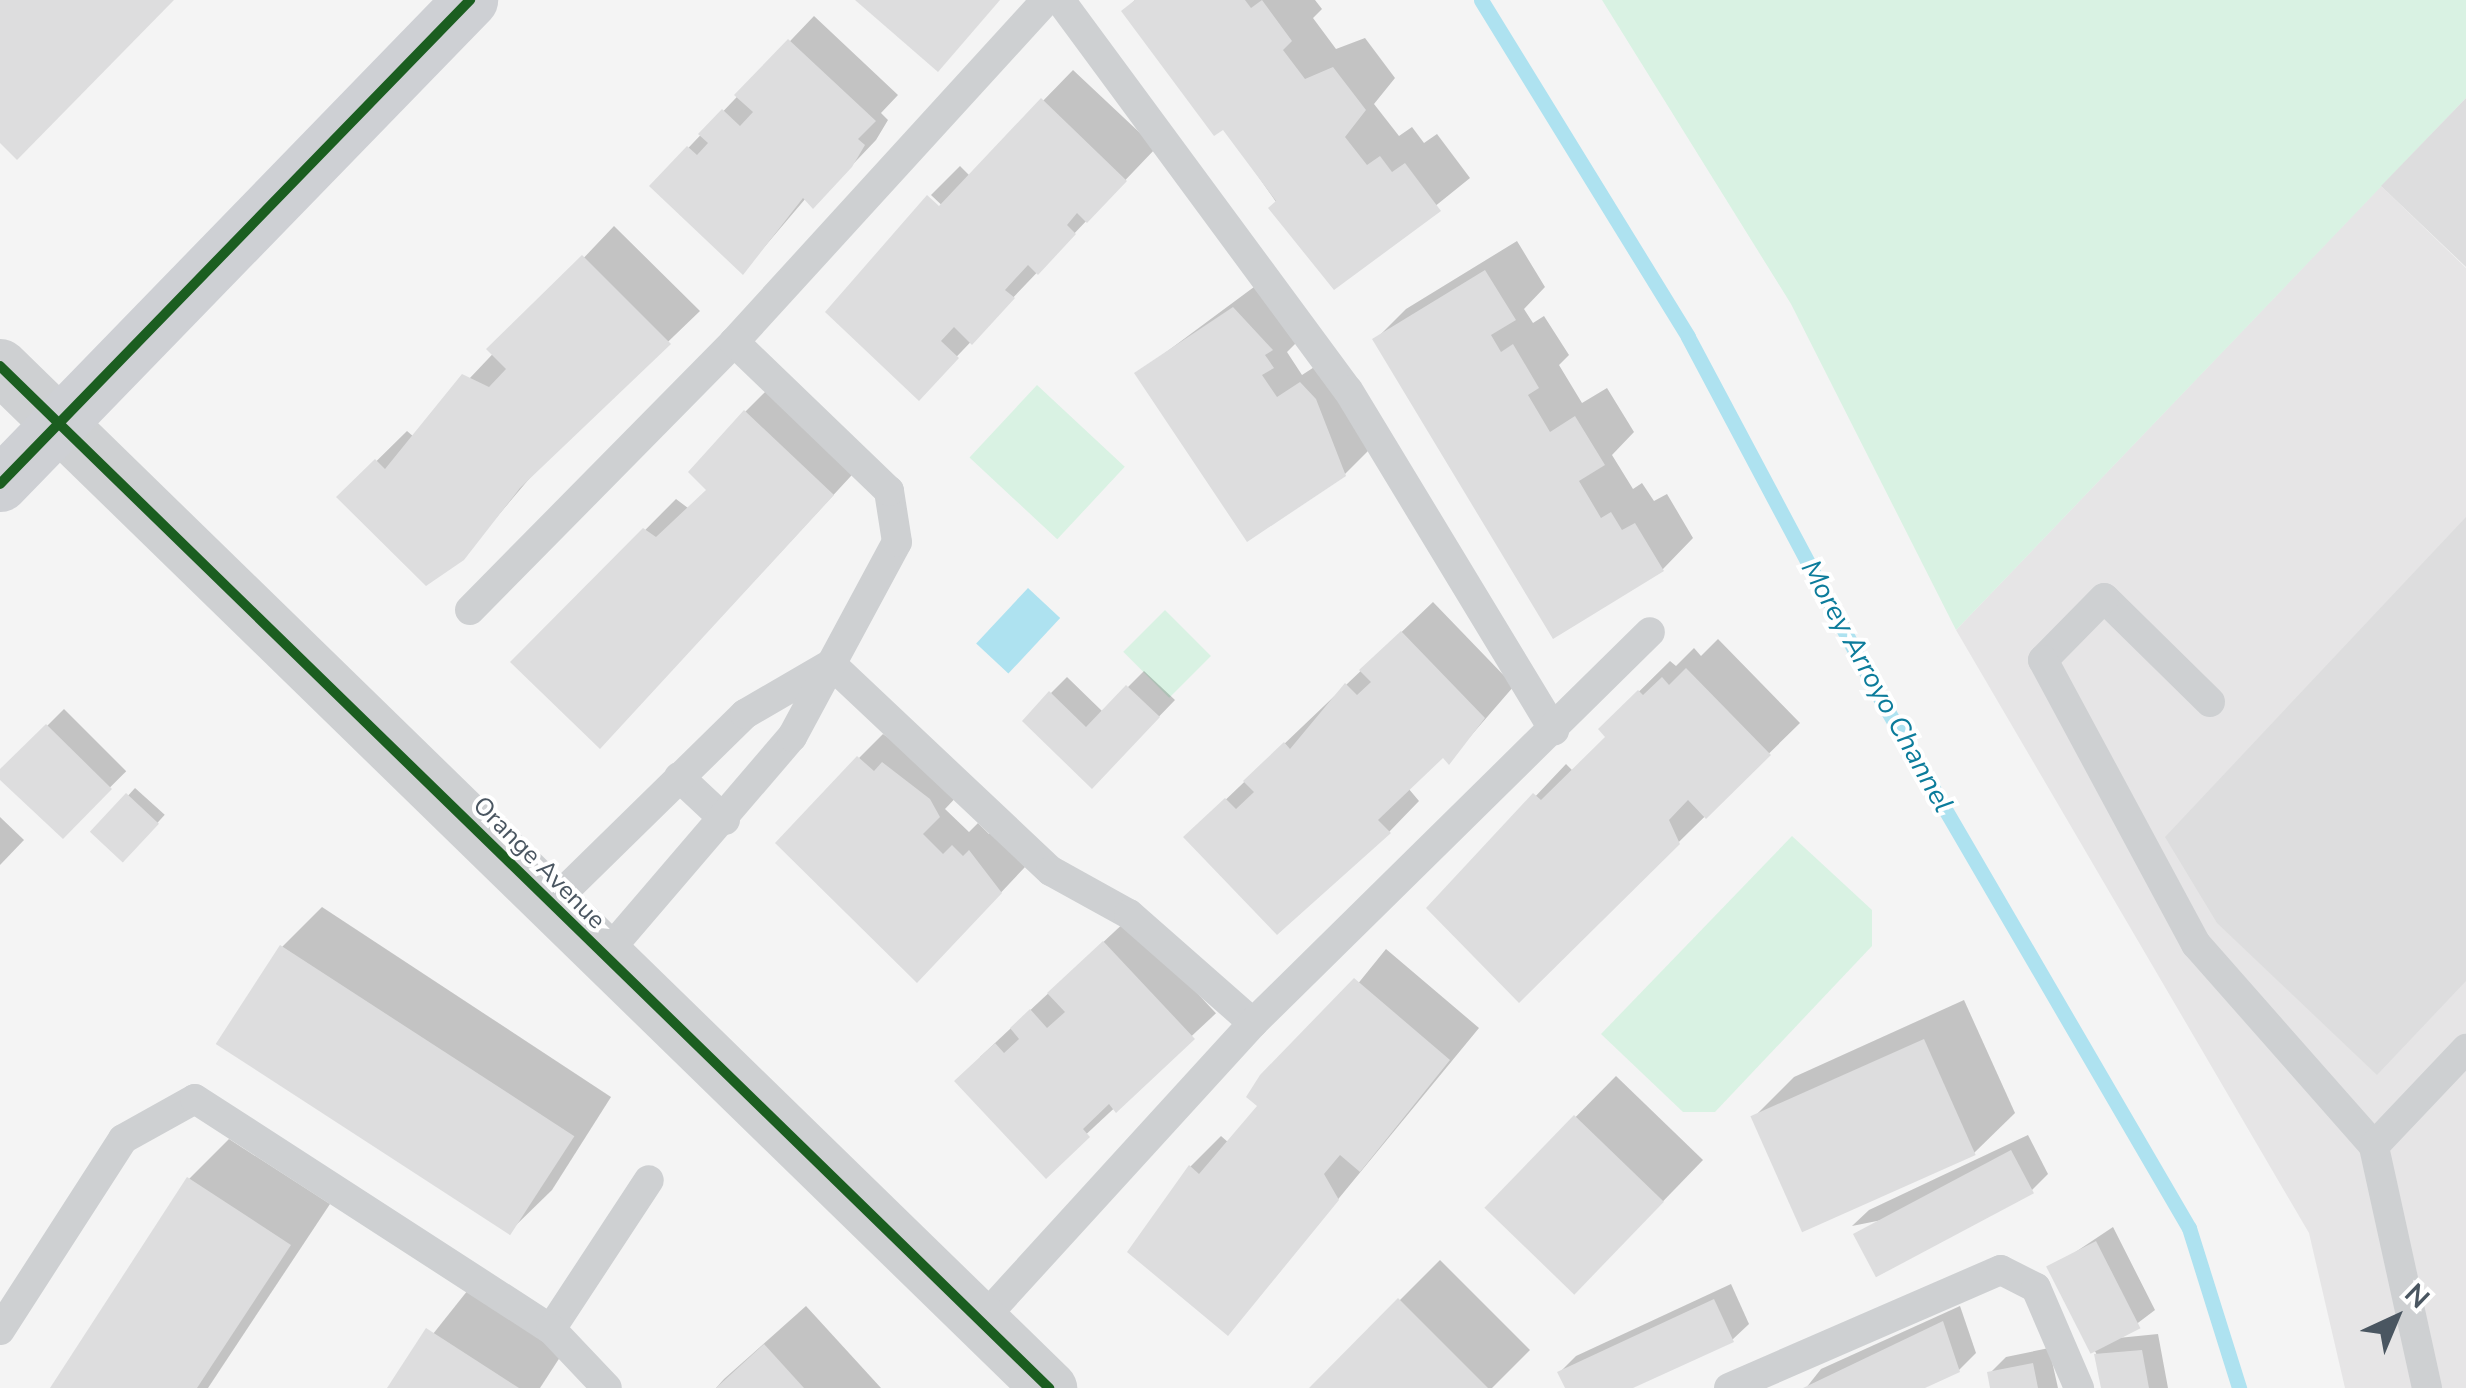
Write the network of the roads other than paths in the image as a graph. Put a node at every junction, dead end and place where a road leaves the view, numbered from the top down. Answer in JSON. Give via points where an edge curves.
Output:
{"nodes":[{"id":1,"x":470,"y":0,"type":"edge"},
{"id":2,"x":1046,"y":0,"type":"edge"},
{"id":3,"x":1060,"y":0,"type":"edge"},
{"id":4,"x":734,"y":342,"type":"junction"},
{"id":5,"x":0,"y":366,"type":"edge"},
{"id":6,"x":61,"y":424,"type":"junction"},
{"id":7,"x":0,"y":484,"type":"edge"},
{"id":8,"x":470,"y":610,"type":"dead end"},
{"id":9,"x":1650,"y":632,"type":"dead end"},
{"id":10,"x":831,"y":664,"type":"junction"},
{"id":11,"x":2210,"y":702,"type":"dead end"},
{"id":12,"x":1554,"y":730,"type":"junction"},
{"id":13,"x":679,"y":778,"type":"junction"},
{"id":14,"x":724,"y":820,"type":"junction"},
{"id":15,"x":552,"y":903,"type":"junction"},
{"id":16,"x":604,"y":956,"type":"junction"},
{"id":17,"x":1253,"y":1022,"type":"junction"},
{"id":18,"x":2466,"y":1049,"type":"edge"},
{"id":19,"x":2374,"y":1146,"type":"junction"},
{"id":20,"x":650,"y":1180,"type":"dead end"},
{"id":21,"x":980,"y":1322,"type":"junction"},
{"id":22,"x":551,"y":1329,"type":"junction"},
{"id":23,"x":0,"y":1330,"type":"edge"},
{"id":24,"x":607,"y":1388,"type":"edge"},
{"id":25,"x":1049,"y":1388,"type":"edge"},
{"id":26,"x":1729,"y":1388,"type":"edge"},
{"id":27,"x":2078,"y":1388,"type":"edge"},
{"id":28,"x":2427,"y":1388,"type":"edge"}],
"edges":[{"from":1,"to":6,"type":"main road"},
{"from":2,"to":4,"type":"lane"},
{"from":3,"to":12,"type":"lane","via":[[1348,390]]},
{"from":4,"to":8,"type":"lane"},
{"from":4,"to":10,"type":"lane","via":[[890,491],[897,542],[890,568]]},
{"from":5,"to":6,"type":"street","name":"Orange Avenue"},
{"from":6,"to":7,"type":"main road"},
{"from":6,"to":15,"type":"street","name":"Orange Avenue"},
{"from":9,"to":12,"type":"lane"},
{"from":10,"to":13,"type":"lane","via":[[745,714]]},
{"from":10,"to":14,"type":"lane","via":[[792,737]]},
{"from":10,"to":17,"type":"lane","via":[[1051,872],[1129,914]]},
{"from":11,"to":19,"type":"lane","via":[[2104,598],[2044,660],[2196,944]]},
{"from":12,"to":17,"type":"lane"},
{"from":13,"to":14,"type":"lane"},
{"from":13,"to":15,"type":"lane"},
{"from":14,"to":16,"type":"lane"},
{"from":15,"to":16,"type":"street","name":"Orange Avenue"},
{"from":16,"to":21,"type":"street","name":"Orange Avenue"},
{"from":17,"to":21,"type":"lane"},
{"from":18,"to":19,"type":"lane"},
{"from":19,"to":28,"type":"lane"},
{"from":20,"to":22,"type":"lane"},
{"from":21,"to":25,"type":"street","name":"Orange Avenue"},
{"from":22,"to":23,"type":"lane","via":[[195,1100],[123,1139]]},
{"from":22,"to":24,"type":"lane"},
{"from":26,"to":27,"type":"lane","via":[[2000,1270],[2036,1288]]}]}
